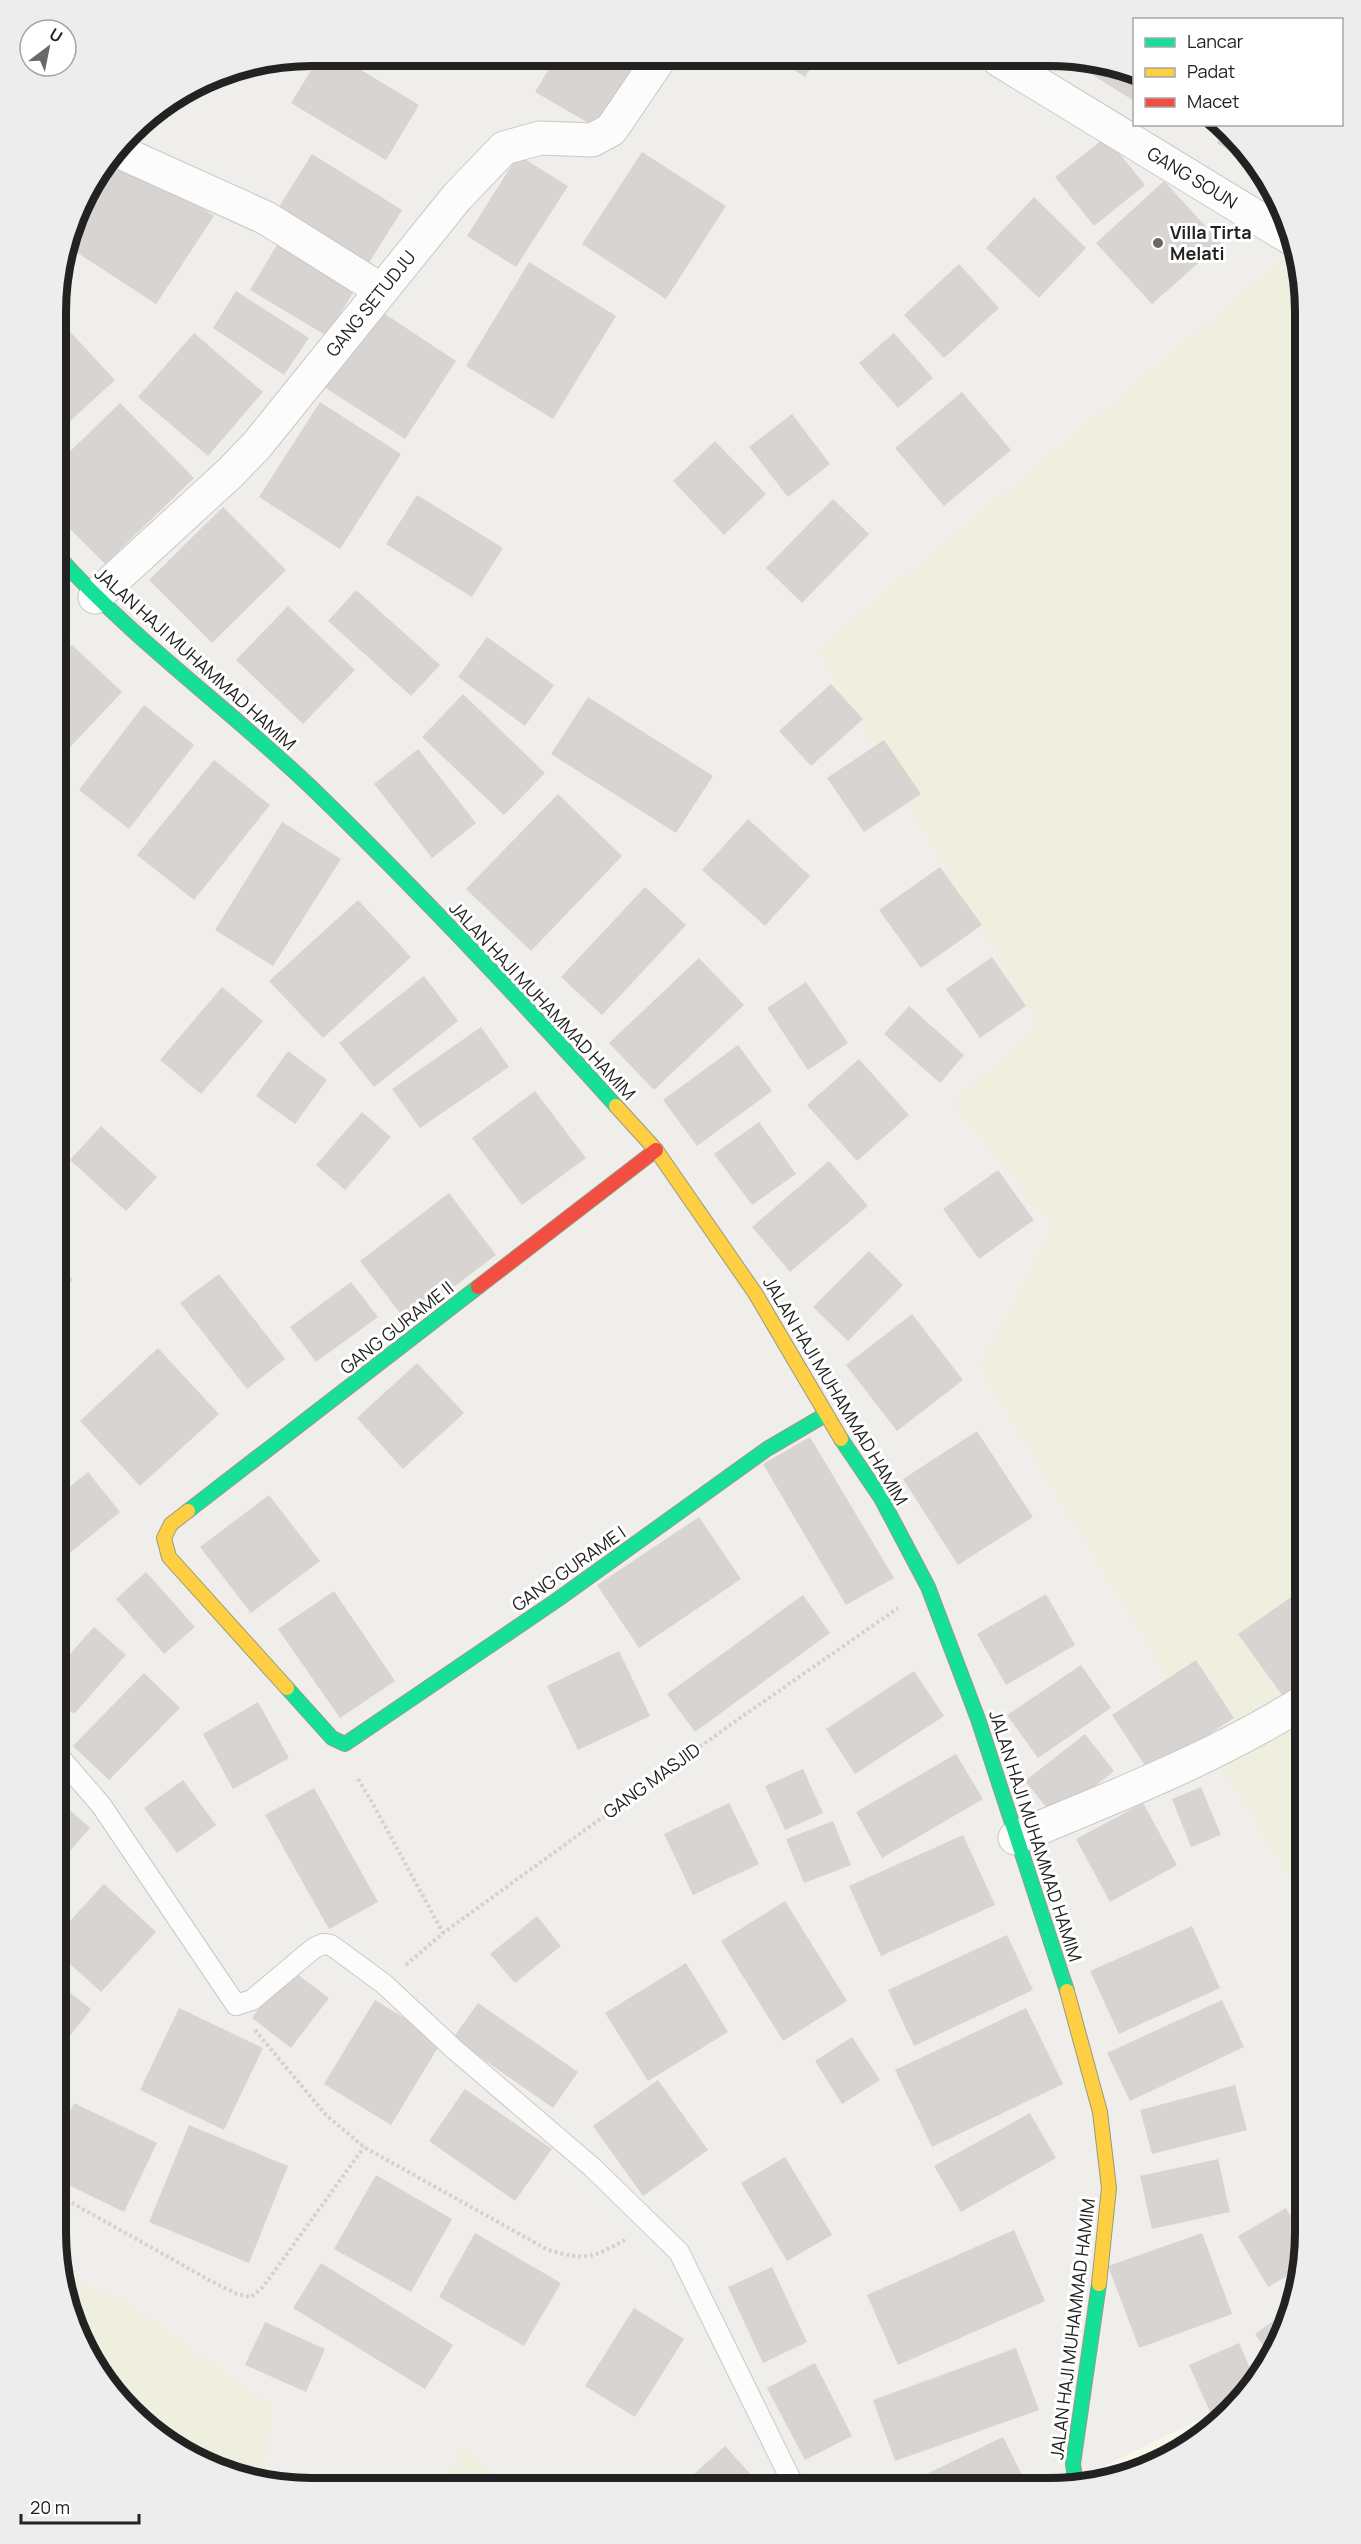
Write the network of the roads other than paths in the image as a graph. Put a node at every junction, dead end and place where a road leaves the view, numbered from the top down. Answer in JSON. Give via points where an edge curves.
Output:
{"nodes":[{"id":1,"x":655,"y":66,"type":"edge"},
{"id":2,"x":1009,"y":66,"type":"edge"},
{"id":3,"x":124,"y":154,"type":"edge"},
{"id":4,"x":1282,"y":233,"type":"edge"},
{"id":5,"x":381,"y":290,"type":"junction"},
{"id":6,"x":66,"y":565,"type":"edge"},
{"id":7,"x":95,"y":597,"type":"junction"},
{"id":8,"x":656,"y":1150,"type":"junction"},
{"id":9,"x":825,"y":1414,"type":"junction"},
{"id":10,"x":1295,"y":1707,"type":"edge"},
{"id":11,"x":332,"y":1738,"type":"joint"},
{"id":12,"x":66,"y":1765,"type":"edge"},
{"id":13,"x":1015,"y":1838,"type":"junction"},
{"id":14,"x":1075,"y":2476,"type":"edge"},
{"id":15,"x":790,"y":2478,"type":"edge"}],
"edges":[{"from":1,"to":5,"type":"street","name":"GANG SETUDJU","via":[[611,130],[592,140],[540,138],[504,148],[457,197]]},
{"from":2,"to":4,"type":"street","name":"GANG SOUN"},
{"from":3,"to":5,"type":"street","via":[[266,218]]},
{"from":5,"to":7,"type":"street","name":"GANG SETUDJU","via":[[257,445]]},
{"from":6,"to":7,"type":"street","name":"JALAN HAJI MUHAMMAD HAMIM"},
{"from":7,"to":8,"type":"street","name":"JALAN HAJI MUHAMMAD HAMIM","via":[[314,790],[524,1003]]},
{"from":8,"to":9,"type":"street","name":"JALAN HAJI MUHAMMAD HAMIM","via":[[755,1293]]},
{"from":8,"to":11,"type":"street","name":"GANG GURAME II","via":[[171,1524],[164,1538],[169,1557]]},
{"from":9,"to":11,"type":"street","name":"GANG GURAME I","via":[[767,1449],[357,1737],[345,1743]]},
{"from":9,"to":13,"type":"street","name":"JALAN HAJI MUHAMMAD HAMIM","via":[[881,1498],[928,1587],[978,1719]]},
{"from":10,"to":13,"type":"street","via":[[1260,1730],[1151,1782]]},
{"from":12,"to":15,"type":"lane","via":[[101,1805],[236,2005],[252,2000],[314,1948],[331,1945],[384,1984],[592,2168],[647,2222],[683,2258]]},
{"from":13,"to":14,"type":"street","name":"JALAN HAJI MUHAMMAD HAMIM","via":[[1067,1991],[1100,2112],[1109,2188],[1073,2464]]}]}
